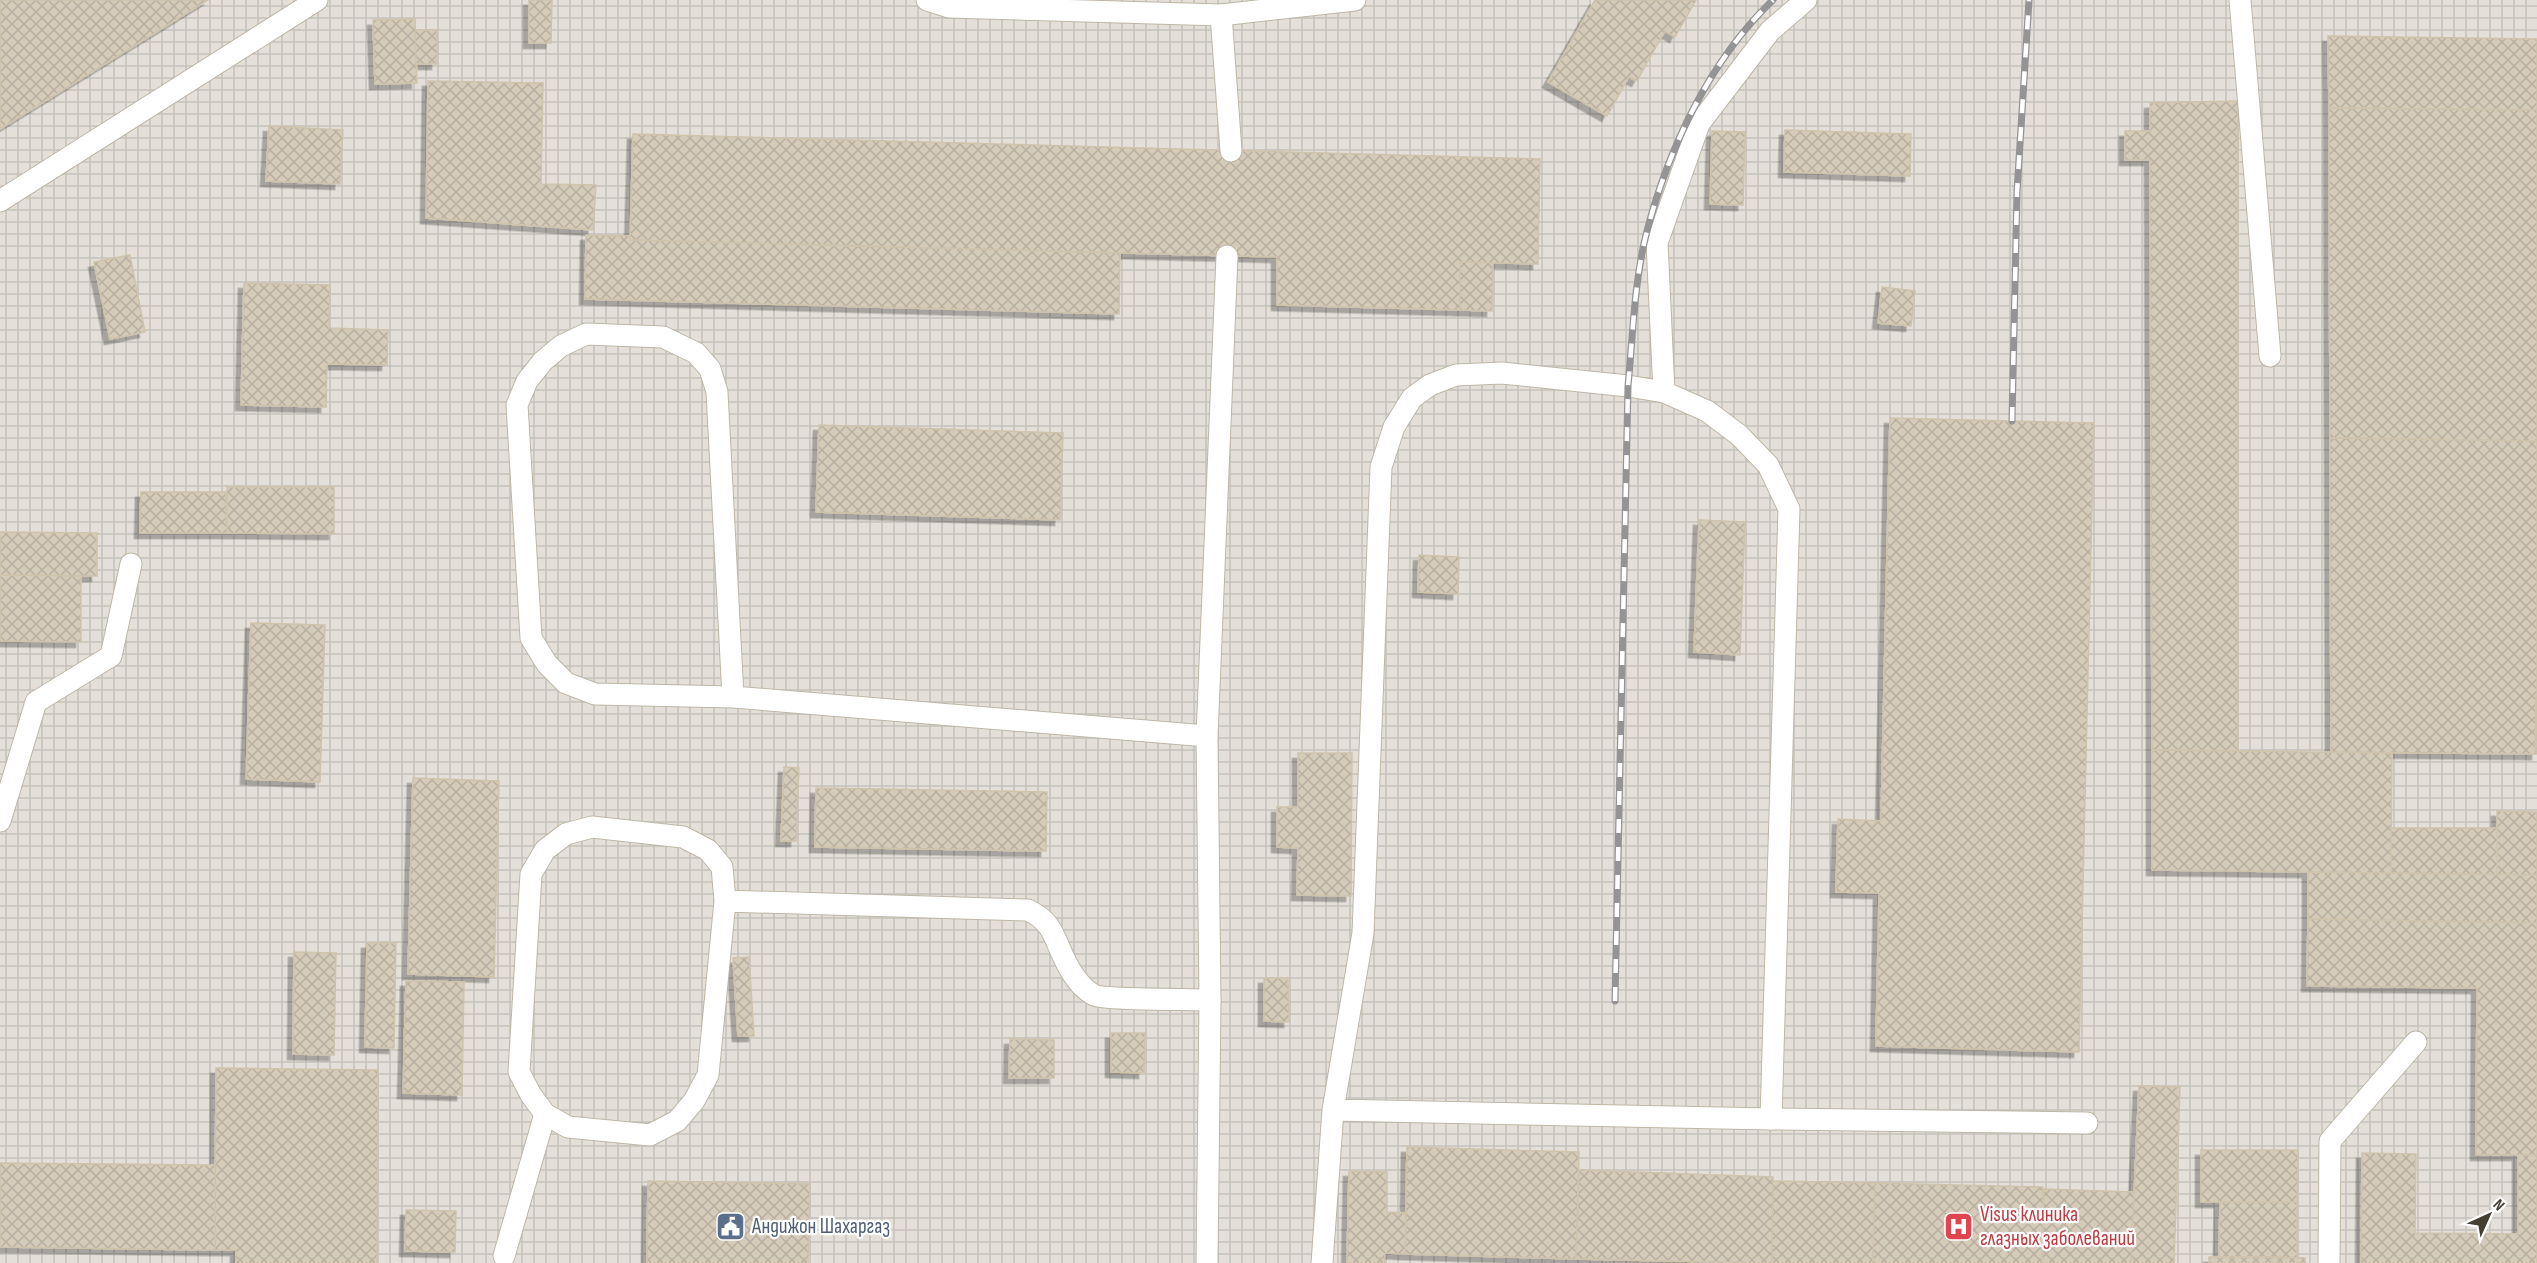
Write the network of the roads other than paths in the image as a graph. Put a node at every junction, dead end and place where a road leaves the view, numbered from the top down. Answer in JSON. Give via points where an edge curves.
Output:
{"nodes":[{"id":1,"x":317,"y":0,"type":"edge"},
{"id":2,"x":927,"y":0,"type":"edge"},
{"id":3,"x":1355,"y":0,"type":"edge"},
{"id":4,"x":1806,"y":0,"type":"edge"},
{"id":5,"x":2240,"y":0,"type":"edge"},
{"id":6,"x":1221,"y":15,"type":"junction"},
{"id":7,"x":1231,"y":151,"type":"dead end"},
{"id":8,"x":0,"y":201,"type":"edge"},
{"id":9,"x":1227,"y":256,"type":"dead end"},
{"id":10,"x":2270,"y":357,"type":"dead end"},
{"id":11,"x":1664,"y":393,"type":"junction"},
{"id":12,"x":131,"y":564,"type":"dead end"},
{"id":13,"x":733,"y":697,"type":"junction"},
{"id":14,"x":1207,"y":736,"type":"junction"},
{"id":15,"x":0,"y":821,"type":"edge"},
{"id":16,"x":725,"y":901,"type":"junction"},
{"id":17,"x":1210,"y":1000,"type":"junction"},
{"id":18,"x":2416,"y":1042,"type":"dead end"},
{"id":19,"x":1333,"y":1110,"type":"junction"},
{"id":20,"x":545,"y":1114,"type":"junction"},
{"id":21,"x":1771,"y":1119,"type":"junction"},
{"id":22,"x":2087,"y":1123,"type":"dead end"},
{"id":23,"x":504,"y":1256,"type":"dead end"},
{"id":24,"x":1207,"y":1263,"type":"edge"},
{"id":25,"x":1322,"y":1263,"type":"edge"},
{"id":26,"x":2329,"y":1263,"type":"edge"}],
"edges":[{"from":1,"to":8,"type":"lane"},
{"from":2,"to":6,"type":"lane","via":[[949,7]]},
{"from":3,"to":6,"type":"lane"},
{"from":4,"to":11,"type":"lane","via":[[1770,31],[1699,124],[1657,243]]},
{"from":5,"to":10,"type":"lane"},
{"from":6,"to":7,"type":"lane"},
{"from":9,"to":14,"type":"lane"},
{"from":11,"to":19,"type":"lane","via":[[1502,373],[1456,375],[1430,385],[1412,398],[1394,427],[1381,467],[1363,933]]},
{"from":11,"to":21,"type":"lane","via":[[1707,411],[1739,435],[1768,465],[1789,509]]},
{"from":12,"to":15,"type":"lane","via":[[111,656],[36,702]]},
{"from":13,"to":13,"type":"lane","via":[[595,694],[566,683],[547,664],[531,638],[517,405],[527,381],[543,361],[561,346],[586,334],[663,337],[696,352],[710,369],[717,400]]},
{"from":13,"to":14,"type":"lane"},
{"from":14,"to":17,"type":"lane"},
{"from":16,"to":17,"type":"lane","via":[[1028,910],[1051,928],[1078,983],[1096,997]]},
{"from":16,"to":20,"type":"lane","via":[[708,1075],[694,1101],[677,1121],[650,1135],[568,1126]]},
{"from":16,"to":20,"type":"lane","via":[[722,867],[708,850],[683,837],[592,827],[566,834],[545,850],[531,874],[519,1072]]},
{"from":17,"to":24,"type":"lane"},
{"from":18,"to":26,"type":"lane","via":[[2330,1141]]},
{"from":19,"to":21,"type":"lane"},
{"from":19,"to":25,"type":"lane"},
{"from":20,"to":23,"type":"lane"},
{"from":21,"to":22,"type":"lane"}]}
